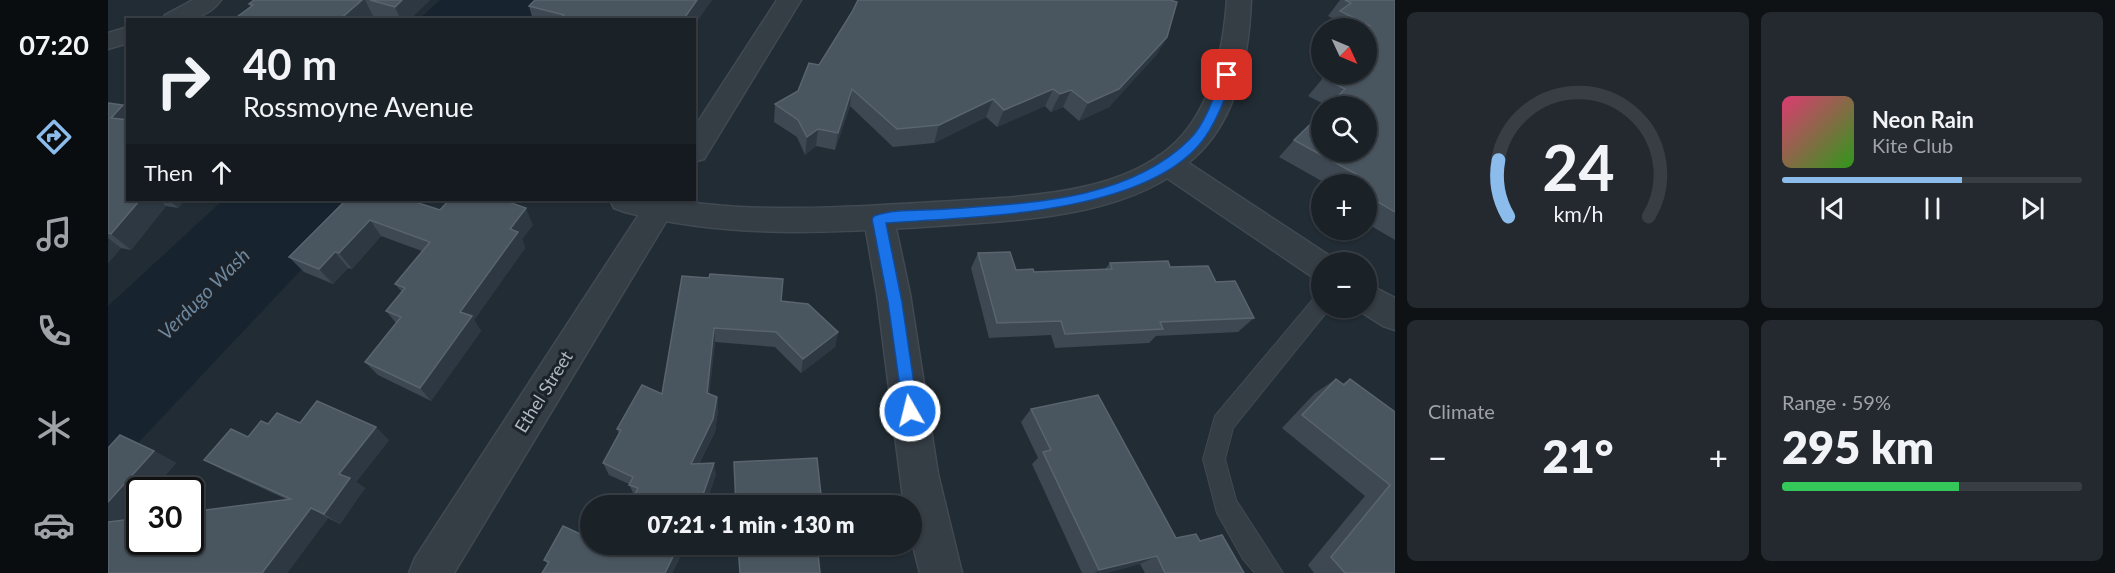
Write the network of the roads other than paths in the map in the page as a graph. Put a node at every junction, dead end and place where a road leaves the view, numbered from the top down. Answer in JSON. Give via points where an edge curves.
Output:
{"nodes":[{"id":1,"x":209,"y":0,"type":"edge"},
{"id":2,"x":789,"y":0,"type":"edge"},
{"id":3,"x":1239,"y":0,"type":"edge"},
{"id":4,"x":178,"y":18,"type":"edge"},
{"id":5,"x":126,"y":36,"type":"edge"},
{"id":6,"x":108,"y":41,"type":"edge"},
{"id":7,"x":108,"y":56,"type":"edge"},
{"id":8,"x":126,"y":58,"type":"edge"},
{"id":9,"x":696,"y":149,"type":"edge"},
{"id":10,"x":1168,"y":164,"type":"junction"},
{"id":11,"x":649,"y":203,"type":"edge"},
{"id":12,"x":879,"y":219,"type":"junction"},
{"id":13,"x":1311,"y":260,"type":"edge"},
{"id":14,"x":1377,"y":304,"type":"edge"},
{"id":15,"x":1311,"y":316,"type":"edge"},
{"id":16,"x":1395,"y":316,"type":"edge"},
{"id":17,"x":430,"y":573,"type":"edge"},
{"id":18,"x":941,"y":573,"type":"edge"},
{"id":19,"x":1271,"y":573,"type":"edge"}],
"edges":[{"from":1,"to":4,"type":"street"},
{"from":2,"to":9,"type":"street"},
{"from":3,"to":10,"type":"street","via":[[1238,34],[1221,96],[1195,141]]},
{"from":5,"to":6,"type":"street"},
{"from":7,"to":8,"type":"street"},
{"from":10,"to":12,"type":"street","via":[[1123,186],[1067,202]]},
{"from":10,"to":13,"type":"street"},
{"from":11,"to":12,"type":"street","via":[[755,219]]},
{"from":11,"to":17,"type":"street","name":"Ethel Street"},
{"from":12,"to":18,"type":"street","via":[[915,444]]},
{"from":14,"to":16,"type":"street"},
{"from":15,"to":19,"type":"lane","via":[[1223,423],[1214,459],[1225,505]]}]}
